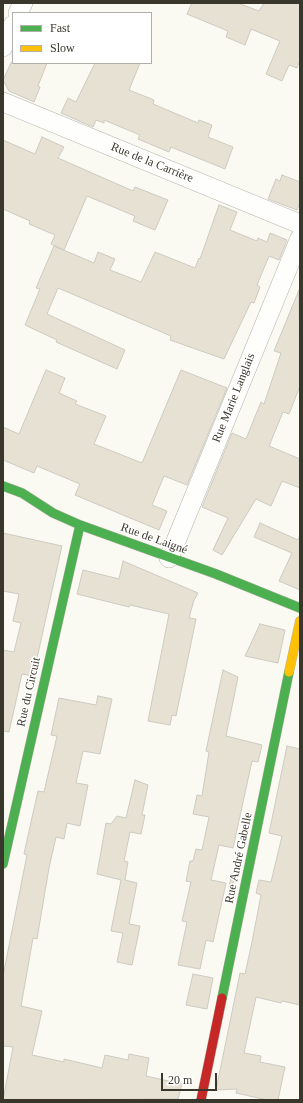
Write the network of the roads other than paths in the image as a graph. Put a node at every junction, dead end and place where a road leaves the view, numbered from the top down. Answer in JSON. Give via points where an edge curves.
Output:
{"nodes":[{"id":1,"x":23,"y":3,"type":"edge"},
{"id":2,"x":18,"y":12,"type":"edge"},
{"id":3,"x":12,"y":26,"type":"edge"},
{"id":4,"x":3,"y":47,"type":"edge"},
{"id":5,"x":3,"y":102,"type":"edge"},
{"id":6,"x":300,"y":224,"type":"edge"},
{"id":7,"x":300,"y":238,"type":"edge"},
{"id":8,"x":3,"y":486,"type":"edge"},
{"id":9,"x":80,"y":525,"type":"junction"},
{"id":10,"x":169,"y":558,"type":"junction"},
{"id":11,"x":300,"y":608,"type":"edge"},
{"id":12,"x":300,"y":621,"type":"edge"},
{"id":13,"x":3,"y":864,"type":"edge"},
{"id":14,"x":201,"y":1100,"type":"edge"}],
"edges":[{"from":1,"to":2,"type":"street"},
{"from":3,"to":4,"type":"street"},
{"from":5,"to":6,"type":"street","name":"Rue de la Carrière"},
{"from":7,"to":10,"type":"street","name":"Rue Marie Langlais"},
{"from":8,"to":9,"type":"street","name":"Rue de Laigné","via":[[22,493],[53,513]]},
{"from":9,"to":10,"type":"street","name":"Rue de Laigné"},
{"from":9,"to":13,"type":"street","name":"Rue du Circuit"},
{"from":10,"to":11,"type":"street","name":"Rue de Laigné"},
{"from":12,"to":14,"type":"street","name":"Rue André Gabelle"}]}
